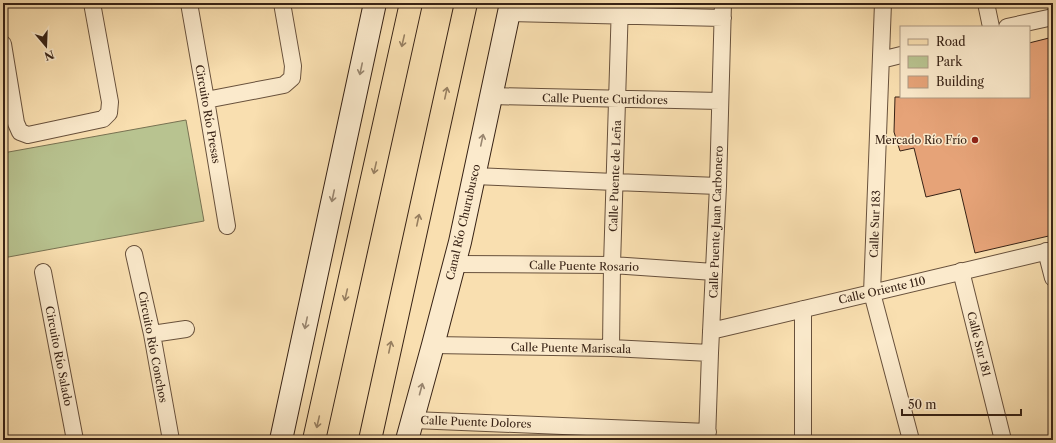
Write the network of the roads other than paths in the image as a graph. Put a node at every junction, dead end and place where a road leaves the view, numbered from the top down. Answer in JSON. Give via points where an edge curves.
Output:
{"nodes":[{"id":1,"x":92,"y":3,"type":"edge"},
{"id":2,"x":189,"y":3,"type":"edge"},
{"id":3,"x":282,"y":3,"type":"edge"},
{"id":4,"x":375,"y":3,"type":"edge"},
{"id":5,"x":411,"y":3,"type":"edge"},
{"id":6,"x":466,"y":3,"type":"edge"},
{"id":7,"x":883,"y":3,"type":"edge"},
{"id":8,"x":986,"y":3,"type":"edge"},
{"id":9,"x":510,"y":8,"type":"edge"},
{"id":10,"x":620,"y":9,"type":"edge"},
{"id":11,"x":723,"y":10,"type":"edge"},
{"id":12,"x":1053,"y":17,"type":"edge"},
{"id":13,"x":991,"y":26,"type":"edge"},
{"id":14,"x":1012,"y":26,"type":"edge"},
{"id":15,"x":3,"y":44,"type":"edge"},
{"id":16,"x":900,"y":54,"type":"edge"},
{"id":17,"x":881,"y":60,"type":"junction"},
{"id":18,"x":491,"y":96,"type":"junction"},
{"id":19,"x":617,"y":99,"type":"junction"},
{"id":20,"x":206,"y":100,"type":"junction"},
{"id":21,"x":720,"y":101,"type":"junction"},
{"id":22,"x":474,"y":176,"type":"junction"},
{"id":23,"x":615,"y":182,"type":"junction"},
{"id":24,"x":718,"y":186,"type":"junction"},
{"id":25,"x":227,"y":226,"type":"dead end"},
{"id":26,"x":1050,"y":251,"type":"edge"},
{"id":27,"x":134,"y":254,"type":"dead end"},
{"id":28,"x":454,"y":264,"type":"junction"},
{"id":29,"x":612,"y":265,"type":"junction"},
{"id":30,"x":961,"y":271,"type":"junction"},
{"id":31,"x":43,"y":272,"type":"dead end"},
{"id":32,"x":714,"y":272,"type":"junction"},
{"id":33,"x":1053,"y":278,"type":"edge"},
{"id":34,"x":872,"y":292,"type":"junction"},
{"id":35,"x":803,"y":309,"type":"junction"},
{"id":36,"x":186,"y":329,"type":"dead end"},
{"id":37,"x":711,"y":331,"type":"junction"},
{"id":38,"x":152,"y":334,"type":"junction"},
{"id":39,"x":433,"y":345,"type":"junction"},
{"id":40,"x":611,"y":348,"type":"junction"},
{"id":41,"x":710,"y":353,"type":"junction"},
{"id":42,"x":410,"y":430,"type":"edge"},
{"id":43,"x":707,"y":436,"type":"edge"},
{"id":44,"x":75,"y":440,"type":"edge"},
{"id":45,"x":171,"y":440,"type":"edge"},
{"id":46,"x":281,"y":440,"type":"edge"},
{"id":47,"x":314,"y":440,"type":"edge"},
{"id":48,"x":370,"y":440,"type":"edge"},
{"id":49,"x":803,"y":440,"type":"edge"},
{"id":50,"x":911,"y":440,"type":"edge"},
{"id":51,"x":1002,"y":440,"type":"edge"}],
"edges":[{"from":1,"to":15,"type":"street","via":[[110,102],[109,112],[103,119],[28,135],[20,132],[16,123]]},
{"from":2,"to":20,"type":"street","name":"Circuito Río Presas"},
{"from":3,"to":20,"type":"street","via":[[293,66],[292,78],[284,85]]},
{"from":4,"to":46,"type":"street","one_way":true},
{"from":5,"to":47,"type":"main road","one_way":true},
{"from":48,"to":6,"type":"main road","one_way":true},
{"from":7,"to":17,"type":"street","name":"Calle Sur 183"},
{"from":8,"to":13,"type":"street"},
{"from":9,"to":10,"type":"street"},
{"from":9,"to":18,"type":"street","name":"Canal Río Churubusco"},
{"from":10,"to":11,"type":"street"},
{"from":10,"to":19,"type":"street","name":"Calle Puente de Leña"},
{"from":11,"to":21,"type":"street","name":"Calle Puente Juan Carbonero"},
{"from":12,"to":14,"type":"street"},
{"from":16,"to":17,"type":"street"},
{"from":17,"to":34,"type":"street","name":"Calle Sur 183"},
{"from":18,"to":19,"type":"street","name":"Calle Puente Curtidores"},
{"from":22,"to":18,"type":"street","name":"Canal Río Churubusco","one_way":true},
{"from":19,"to":21,"type":"street","name":"Calle Puente Curtidores"},
{"from":19,"to":23,"type":"street","name":"Calle Puente de Leña"},
{"from":20,"to":25,"type":"street","name":"Circuito Río Presas"},
{"from":21,"to":24,"type":"street","name":"Calle Puente Juan Carbonero"},
{"from":22,"to":23,"type":"street"},
{"from":22,"to":28,"type":"street","name":"Canal Río Churubusco"},
{"from":23,"to":24,"type":"street"},
{"from":23,"to":29,"type":"street","name":"Calle Puente de Leña"},
{"from":24,"to":32,"type":"street","name":"Calle Puente Juan Carbonero"},
{"from":26,"to":30,"type":"street","name":"Calle Oriente 110"},
{"from":26,"to":33,"type":"street"},
{"from":27,"to":38,"type":"street","name":"Circuito Río Conchos"},
{"from":28,"to":29,"type":"street","name":"Calle Puente Rosario"},
{"from":28,"to":39,"type":"street","name":"Canal Río Churubusco"},
{"from":29,"to":32,"type":"street","name":"Calle Puente Rosario"},
{"from":29,"to":40,"type":"street","name":"Calle Puente de Leña"},
{"from":30,"to":34,"type":"street","name":"Calle Oriente 110"},
{"from":30,"to":51,"type":"street","name":"Calle Sur 181"},
{"from":31,"to":44,"type":"street","name":"Circuito Río Salado"},
{"from":32,"to":37,"type":"street","name":"Calle Puente Juan Carbonero"},
{"from":34,"to":35,"type":"street","name":"Calle Oriente 110"},
{"from":34,"to":50,"type":"street","name":"Calle Sur 183"},
{"from":35,"to":37,"type":"street","name":"Calle Oriente 110"},
{"from":35,"to":49,"type":"street"},
{"from":36,"to":38,"type":"street"},
{"from":37,"to":41,"type":"street","name":"Calle Puente Juan Carbonero"},
{"from":38,"to":45,"type":"street","name":"Circuito Río Conchos"},
{"from":39,"to":40,"type":"street","name":"Calle Puente Mariscala"},
{"from":42,"to":39,"type":"street","name":"Canal Río Churubusco","one_way":true},
{"from":40,"to":41,"type":"street","name":"Calle Puente Mariscala"},
{"from":41,"to":43,"type":"street","name":"Calle Puente Juan Carbonero"},
{"from":42,"to":43,"type":"street","name":"Calle Puente Dolores"}]}
